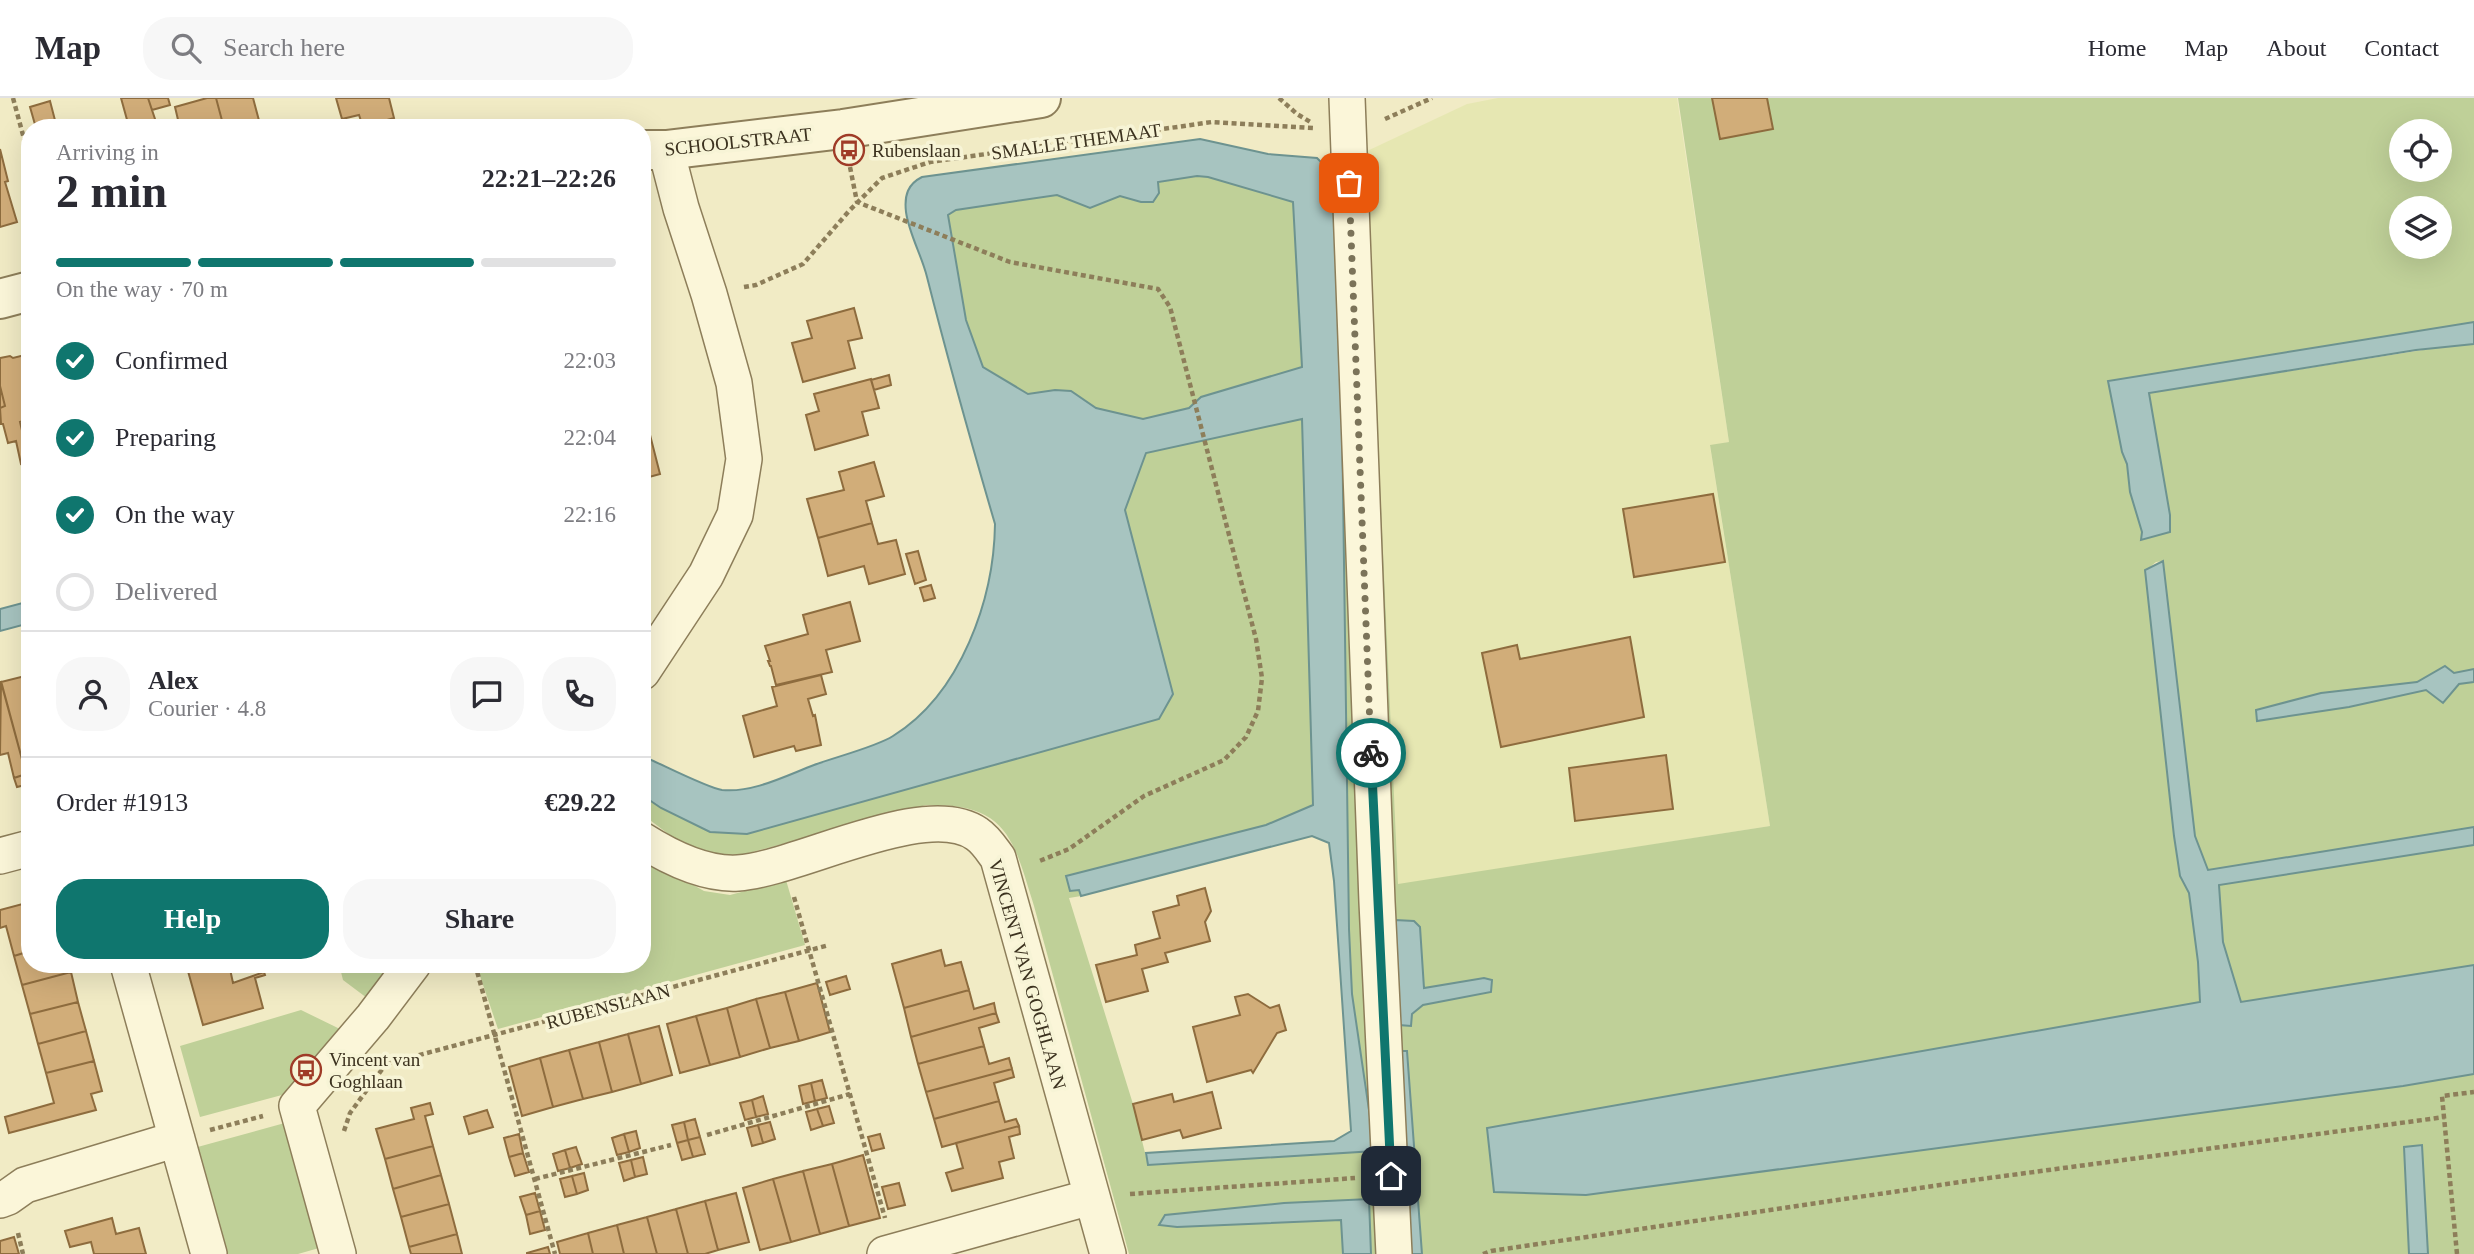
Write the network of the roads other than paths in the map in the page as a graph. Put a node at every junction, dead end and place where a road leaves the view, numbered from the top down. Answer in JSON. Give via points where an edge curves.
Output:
{"nodes":[{"id":1,"x":1041,"y":98,"type":"edge"},
{"id":2,"x":1339,"y":117,"type":"edge"},
{"id":3,"x":654,"y":150,"type":"edge"},
{"id":4,"x":21,"y":293,"type":"edge"},
{"id":5,"x":0,"y":299,"type":"edge"},
{"id":6,"x":651,"y":658,"type":"edge"},
{"id":7,"x":651,"y":845,"type":"edge"},
{"id":8,"x":21,"y":850,"type":"edge"},
{"id":9,"x":0,"y":856,"type":"edge"},
{"id":10,"x":131,"y":973,"type":"edge"},
{"id":11,"x":405,"y":973,"type":"edge"},
{"id":12,"x":177,"y":1139,"type":"junction"},
{"id":13,"x":1091,"y":1197,"type":"junction"},
{"id":14,"x":0,"y":1200,"type":"edge"},
{"id":15,"x":890,"y":1253,"type":"edge"},
{"id":16,"x":209,"y":1254,"type":"edge"},
{"id":17,"x":337,"y":1254,"type":"edge"},
{"id":18,"x":1108,"y":1254,"type":"edge"},
{"id":19,"x":1394,"y":1254,"type":"edge"}],
"edges":[{"from":1,"to":3,"type":"street","name":"SCHOOLSTRAAT","via":[[844,129]]},
{"from":2,"to":19,"type":"street","via":[[1349,183]]},
{"from":3,"to":6,"type":"street","via":[[681,208],[709,294],[734,383],[744,459],[735,515],[706,575]]},
{"from":4,"to":5,"type":"street"},
{"from":7,"to":13,"type":"street","name":"VINCENT VAN GOGHLAAN","via":[[693,866],[738,873],[909,825],[942,824],[976,833],[998,859],[1007,886]]},
{"from":8,"to":9,"type":"street"},
{"from":10,"to":12,"type":"street"},
{"from":11,"to":17,"type":"street","via":[[297,1106]]},
{"from":12,"to":14,"type":"street","via":[[24,1185]]},
{"from":12,"to":16,"type":"street"},
{"from":13,"to":15,"type":"street"},
{"from":13,"to":18,"type":"street","name":"VINCENT VAN GOGHLAAN"}]}
